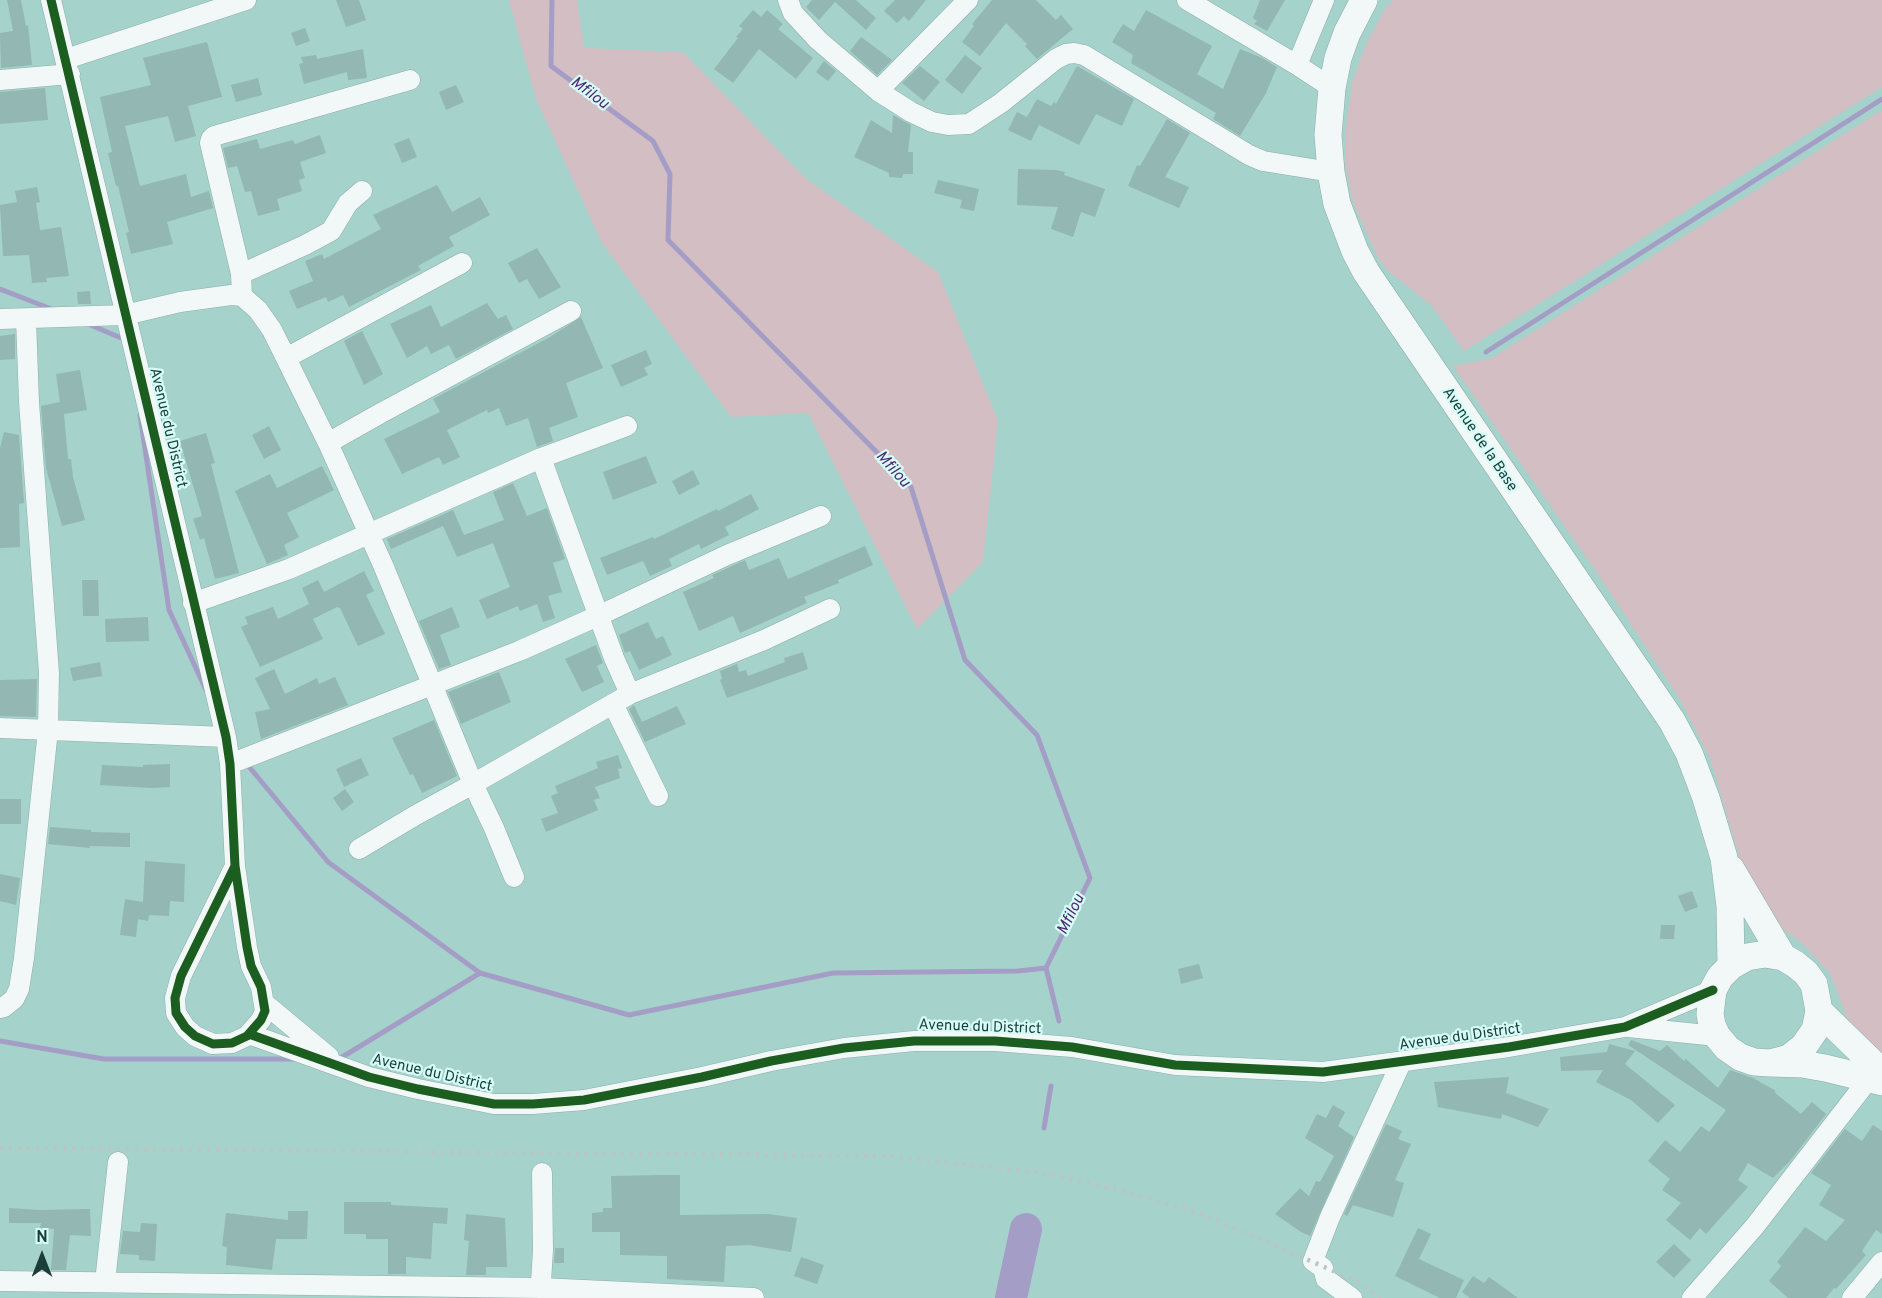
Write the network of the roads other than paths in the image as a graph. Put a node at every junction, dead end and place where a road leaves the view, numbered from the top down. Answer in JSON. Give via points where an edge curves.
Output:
{"nodes":[{"id":1,"x":51,"y":0,"type":"edge"},
{"id":2,"x":246,"y":0,"type":"edge"},
{"id":3,"x":788,"y":0,"type":"edge"},
{"id":4,"x":968,"y":0,"type":"edge"},
{"id":5,"x":1187,"y":0,"type":"edge"},
{"id":6,"x":1324,"y":0,"type":"edge"},
{"id":7,"x":1364,"y":0,"type":"edge"},
{"id":8,"x":1298,"y":65,"type":"junction"},
{"id":9,"x":68,"y":66,"type":"junction"},
{"id":10,"x":0,"y":80,"type":"edge"},
{"id":11,"x":410,"y":80,"type":"dead end"},
{"id":12,"x":1332,"y":88,"type":"junction"},
{"id":13,"x":878,"y":91,"type":"junction"},
{"id":14,"x":1331,"y":171,"type":"junction"},
{"id":15,"x":362,"y":191,"type":"dead end"},
{"id":16,"x":462,"y":263,"type":"dead end"},
{"id":17,"x":241,"y":274,"type":"junction"},
{"id":18,"x":242,"y":296,"type":"junction"},
{"id":19,"x":572,"y":311,"type":"dead end"},
{"id":20,"x":125,"y":315,"type":"junction"},
{"id":21,"x":0,"y":319,"type":"edge"},
{"id":22,"x":26,"y":319,"type":"junction"},
{"id":23,"x":286,"y":358,"type":"junction"},
{"id":24,"x":627,"y":426,"type":"dead end"},
{"id":25,"x":328,"y":443,"type":"junction"},
{"id":26,"x":541,"y":458,"type":"junction"},
{"id":27,"x":821,"y":516,"type":"dead end"},
{"id":28,"x":369,"y":535,"type":"junction"},
{"id":29,"x":193,"y":603,"type":"junction"},
{"id":30,"x":830,"y":609,"type":"dead end"},
{"id":31,"x":600,"y":615,"type":"junction"},
{"id":32,"x":433,"y":686,"type":"junction"},
{"id":33,"x":622,"y":699,"type":"junction"},
{"id":34,"x":0,"y":728,"type":"edge"},
{"id":35,"x":48,"y":730,"type":"junction"},
{"id":36,"x":226,"y":737,"type":"junction"},
{"id":37,"x":230,"y":764,"type":"junction"},
{"id":38,"x":473,"y":784,"type":"junction"},
{"id":39,"x":658,"y":796,"type":"dead end"},
{"id":40,"x":359,"y":849,"type":"dead end"},
{"id":41,"x":1724,"y":858,"type":"junction"},
{"id":42,"x":235,"y":866,"type":"junction"},
{"id":43,"x":514,"y":877,"type":"dead end"},
{"id":44,"x":1783,"y":957,"type":"junction"},
{"id":45,"x":1731,"y":966,"type":"junction"},
{"id":46,"x":1713,"y":990,"type":"junction"},
{"id":47,"x":264,"y":1003,"type":"junction"},
{"id":48,"x":0,"y":1008,"type":"edge"},
{"id":49,"x":1820,"y":1011,"type":"junction"},
{"id":50,"x":1625,"y":1027,"type":"junction"},
{"id":51,"x":249,"y":1034,"type":"junction"},
{"id":52,"x":1717,"y":1036,"type":"junction"},
{"id":53,"x":1401,"y":1063,"type":"junction"},
{"id":54,"x":1770,"y":1063,"type":"junction"},
{"id":55,"x":340,"y":1066,"type":"junction"},
{"id":56,"x":1877,"y":1075,"type":"edge"},
{"id":57,"x":118,"y":1162,"type":"dead end"},
{"id":58,"x":542,"y":1173,"type":"dead end"},
{"id":59,"x":1882,"y":1263,"type":"edge"},
{"id":60,"x":0,"y":1281,"type":"edge"},
{"id":61,"x":105,"y":1281,"type":"junction"},
{"id":62,"x":82,"y":1290,"type":"edge"},
{"id":63,"x":186,"y":1291,"type":"edge"},
{"id":64,"x":540,"y":1293,"type":"edge"},
{"id":65,"x":653,"y":1295,"type":"edge"},
{"id":66,"x":1344,"y":1296,"type":"edge"},
{"id":67,"x":754,"y":1298,"type":"edge"},
{"id":68,"x":1692,"y":1298,"type":"edge"},
{"id":69,"x":1852,"y":1298,"type":"edge"}],
"edges":[{"from":1,"to":9,"type":"street","name":"Avenue du District"},
{"from":2,"to":9,"type":"street"},
{"from":3,"to":13,"type":"street","via":[[793,13],[818,40]]},
{"from":4,"to":13,"type":"street"},
{"from":5,"to":8,"type":"street"},
{"from":6,"to":8,"type":"street"},
{"from":7,"to":12,"type":"main road","name":"Avenue de la Base","via":[[1347,33]]},
{"from":8,"to":12,"type":"street"},
{"from":9,"to":10,"type":"street"},
{"from":9,"to":20,"type":"street","name":"Avenue du District"},
{"from":11,"to":17,"type":"street","via":[[214,136],[210,143]]},
{"from":12,"to":14,"type":"main road","name":"Avenue de la Base","via":[[1328,135]]},
{"from":13,"to":14,"type":"street","via":[[932,122],[969,124],[1056,59],[1066,54],[1084,55],[1249,155],[1263,161]]},
{"from":14,"to":41,"type":"main road","name":"Avenue de la Base","via":[[1336,204],[1366,272],[1672,721],[1698,776]]},
{"from":15,"to":17,"type":"street","via":[[348,203],[331,231]]},
{"from":16,"to":23,"type":"street"},
{"from":17,"to":18,"type":"street"},
{"from":18,"to":20,"type":"street","via":[[180,302]]},
{"from":18,"to":23,"type":"street","via":[[258,310]]},
{"from":19,"to":25,"type":"street"},
{"from":20,"to":22,"type":"street"},
{"from":20,"to":29,"type":"street","name":"Avenue du District"},
{"from":21,"to":22,"type":"street"},
{"from":22,"to":35,"type":"street","via":[[49,673]]},
{"from":23,"to":25,"type":"street"},
{"from":24,"to":26,"type":"street"},
{"from":25,"to":28,"type":"street"},
{"from":26,"to":28,"type":"street"},
{"from":26,"to":31,"type":"street"},
{"from":27,"to":31,"type":"street"},
{"from":28,"to":29,"type":"street"},
{"from":28,"to":32,"type":"street"},
{"from":29,"to":36,"type":"street","name":"Avenue du District"},
{"from":30,"to":33,"type":"street"},
{"from":31,"to":32,"type":"street"},
{"from":31,"to":33,"type":"street"},
{"from":32,"to":37,"type":"street"},
{"from":32,"to":38,"type":"street"},
{"from":33,"to":38,"type":"street"},
{"from":33,"to":39,"type":"street"},
{"from":34,"to":35,"type":"street"},
{"from":35,"to":36,"type":"street"},
{"from":35,"to":48,"type":"street","via":[[19,988],[14,999]]},
{"from":36,"to":37,"type":"street","name":"Avenue du District"},
{"from":37,"to":42,"type":"street","name":"Avenue du District"},
{"from":38,"to":40,"type":"street"},
{"from":38,"to":43,"type":"street"},
{"from":41,"to":44,"type":"main road","name":"Avenue de la Base"},
{"from":41,"to":45,"type":"main road","name":"Avenue de la Base"},
{"from":42,"to":47,"type":"street","name":"Avenue du District","via":[[247,947]]},
{"from":42,"to":51,"type":"street","name":"Avenue du District","via":[[181,976],[176,1013],[184,1027],[213,1044],[232,1043]]},
{"from":44,"to":45,"type":"main road","via":[[1747,957]]},
{"from":44,"to":49,"type":"main road","name":"Avenue de la Base","via":[[1810,978]]},
{"from":45,"to":46,"type":"main road"},
{"from":46,"to":50,"type":"street","name":"Avenue du District"},
{"from":46,"to":52,"type":"main road","via":[[1710,1014]]},
{"from":47,"to":51,"type":"street","via":[[261,1020]]},
{"from":47,"to":55,"type":"street","name":"Avenue du District"},
{"from":49,"to":54,"type":"main road","via":[[1815,1030],[1804,1046],[1789,1058]]},
{"from":49,"to":56,"type":"main road"},
{"from":50,"to":52,"type":"street","name":"Avenue du District"},
{"from":50,"to":53,"type":"street","name":"Avenue du District"},
{"from":51,"to":55,"type":"street","name":"Avenue du District"},
{"from":52,"to":54,"type":"main road","via":[[1740,1057]]},
{"from":53,"to":55,"type":"street","name":"Avenue du District","via":[[1323,1072],[1175,1065],[1072,1047],[995,1041],[914,1041],[844,1048],[584,1100],[533,1104],[494,1104],[369,1077]]},
{"from":53,"to":66,"type":"street","via":[[1313,1261]]},
{"from":54,"to":56,"type":"main road"},
{"from":56,"to":68,"type":"street"},
{"from":57,"to":61,"type":"street"},
{"from":58,"to":64,"type":"street"},
{"from":59,"to":69,"type":"street"},
{"from":60,"to":62,"type":"street"},
{"from":61,"to":62,"type":"street"},
{"from":61,"to":63,"type":"street"},
{"from":63,"to":64,"type":"street"},
{"from":64,"to":65,"type":"street"},
{"from":65,"to":67,"type":"street"}]}
